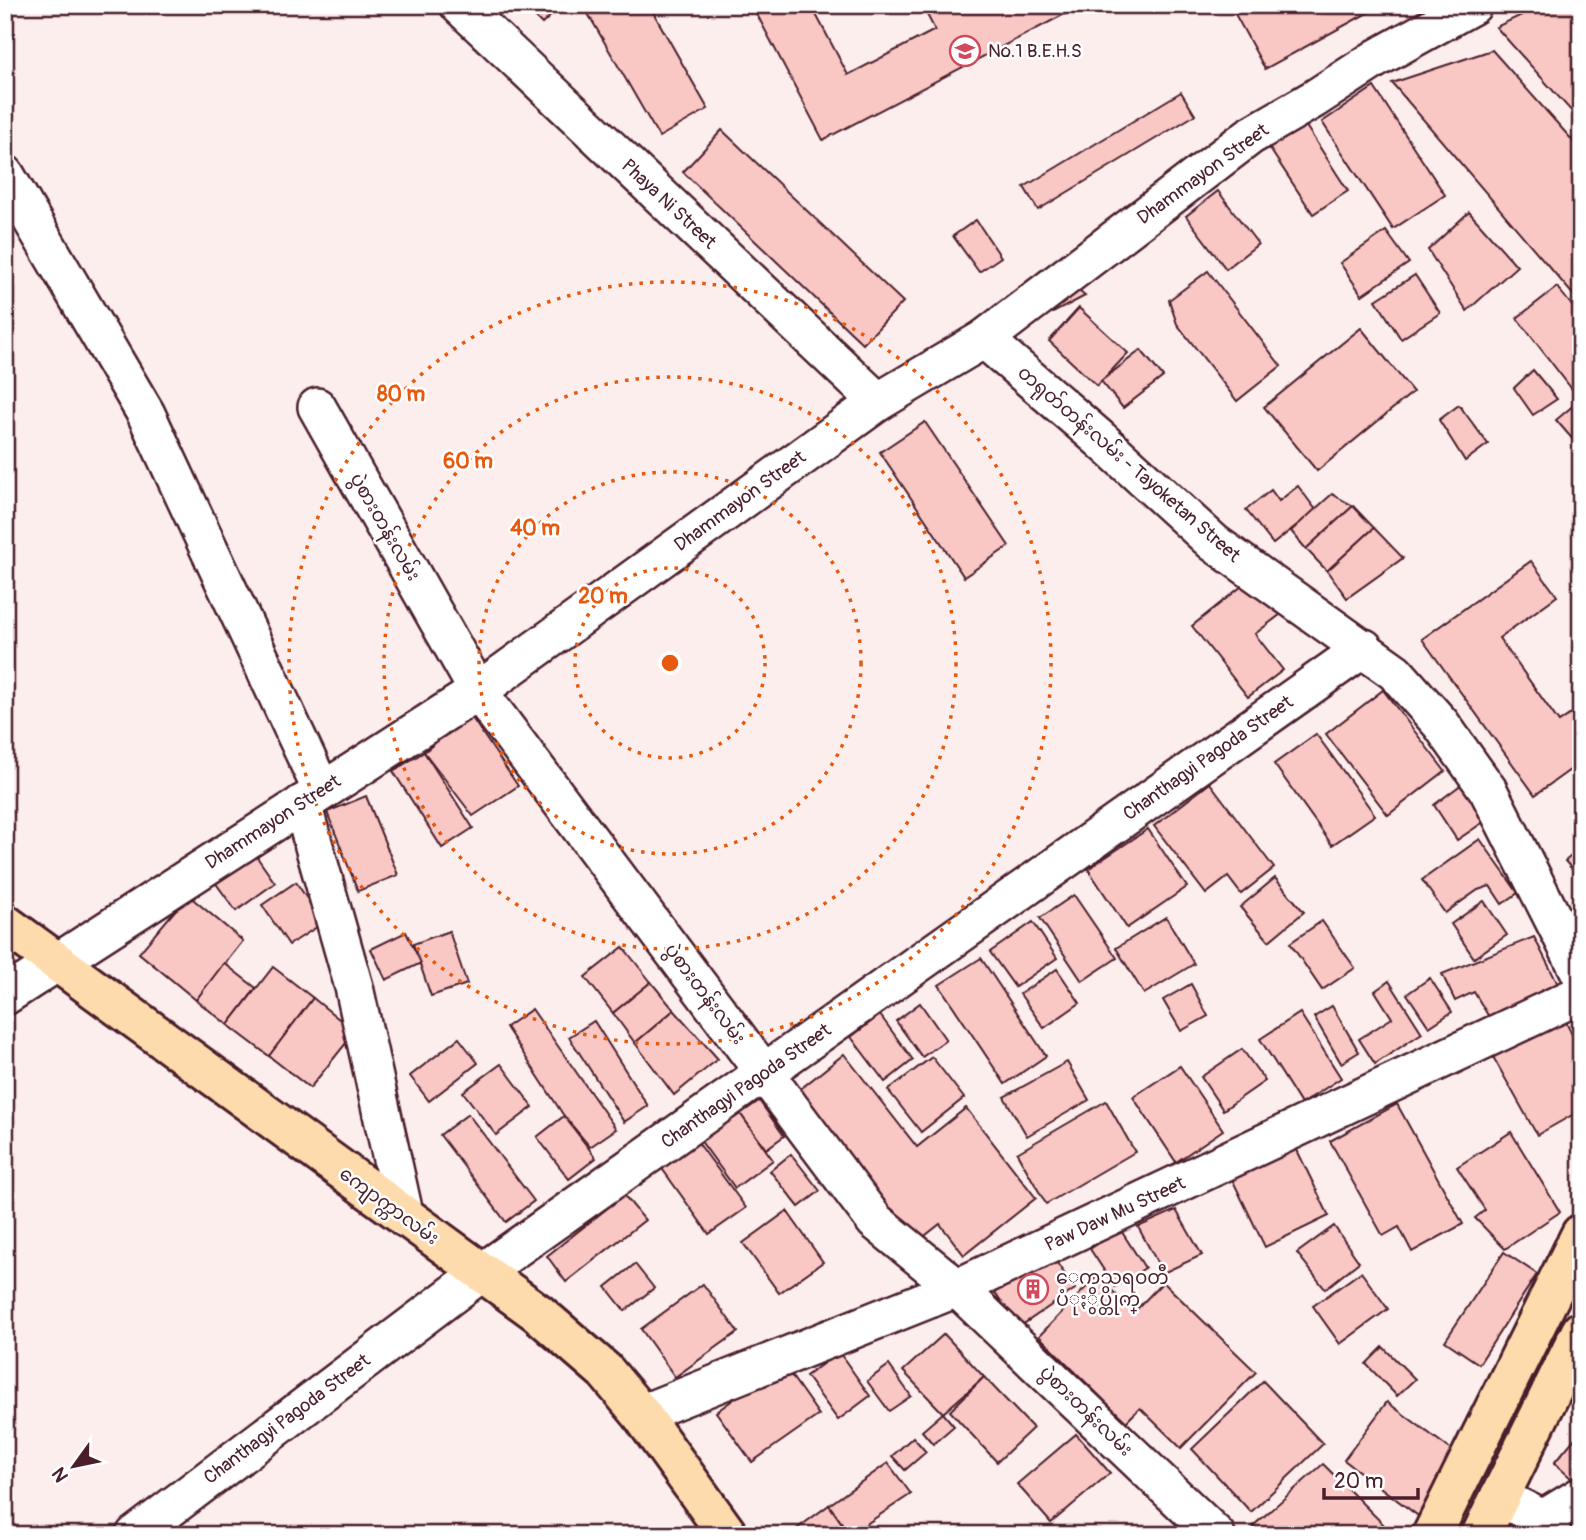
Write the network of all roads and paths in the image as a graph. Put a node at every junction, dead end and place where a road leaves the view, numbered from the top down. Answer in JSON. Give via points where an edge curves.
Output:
{"nodes":[{"id":1,"x":459,"y":5,"type":"edge"},
{"id":2,"x":1473,"y":5,"type":"edge"},
{"id":3,"x":5,"y":174,"type":"edge"},
{"id":4,"x":984,"y":339,"type":"junction"},
{"id":5,"x":878,"y":402,"type":"junction"},
{"id":6,"x":317,"y":407,"type":"dead end"},
{"id":7,"x":1364,"y":648,"type":"junction"},
{"id":8,"x":478,"y":691,"type":"junction"},
{"id":9,"x":312,"y":798,"type":"junction"},
{"id":10,"x":5,"y":924,"type":"edge"},
{"id":11,"x":57,"y":961,"type":"junction"},
{"id":12,"x":1581,"y":974,"type":"edge"},
{"id":13,"x":1581,"y":994,"type":"edge"},
{"id":14,"x":5,"y":996,"type":"edge"},
{"id":15,"x":764,"y":1073,"type":"junction"},
{"id":16,"x":405,"y":1218,"type":"junction"},
{"id":17,"x":1581,"y":1234,"type":"edge"},
{"id":18,"x":481,"y":1273,"type":"junction"},
{"id":19,"x":957,"y":1288,"type":"junction"},
{"id":20,"x":1581,"y":1331,"type":"edge"},
{"id":21,"x":641,"y":1414,"type":"junction"},
{"id":22,"x":1581,"y":1496,"type":"edge"},
{"id":23,"x":1499,"y":1497,"type":"junction"},
{"id":24,"x":1548,"y":1527,"type":"edge"},
{"id":25,"x":135,"y":1535,"type":"edge"},
{"id":26,"x":728,"y":1535,"type":"edge"},
{"id":27,"x":1216,"y":1535,"type":"edge"},
{"id":28,"x":1432,"y":1535,"type":"edge"},
{"id":29,"x":1481,"y":1535,"type":"edge"}],
"edges":[{"from":1,"to":5,"type":"street","name":"Phaya Ni Street"},
{"from":2,"to":4,"type":"street","name":"Dhammayon Street","via":[[1250,136]]},
{"from":3,"to":9,"type":"street","via":[[146,414]]},
{"from":4,"to":5,"type":"street","name":"Dhammayon Street"},
{"from":4,"to":7,"type":"street","name":"တရုတ်တန်းလမ်း - Tayoketan Street","via":[[1214,543]]},
{"from":5,"to":8,"type":"street","name":"Dhammayon Street"},
{"from":6,"to":8,"type":"street","name":"ပွဲစားတန်းလမ်း"},
{"from":7,"to":12,"type":"street","name":"တရုတ်တန်းလမ်း - Tayoketan Street","via":[[1395,672],[1441,724],[1488,790]]},
{"from":7,"to":15,"type":"street","name":"Chanthagyi Pagoda Street"},
{"from":8,"to":9,"type":"street","name":"Dhammayon Street"},
{"from":8,"to":15,"type":"street","name":"ပွဲစားတန်းလမ်း"},
{"from":9,"to":11,"type":"street","name":"Dhammayon Street"},
{"from":9,"to":16,"type":"street"},
{"from":10,"to":11,"type":"main road","name":"ကျောက္ကာလမ်း"},
{"from":11,"to":14,"type":"street","name":"Dhammayon Street"},
{"from":11,"to":16,"type":"main road","name":"ကျောက္ကာလမ်း"},
{"from":13,"to":19,"type":"street","name":"Paw Daw Mu Street"},
{"from":15,"to":18,"type":"street","name":"Chanthagyi Pagoda Street"},
{"from":15,"to":19,"type":"street","name":"ပွဲစားတန်းလမ်း","via":[[875,1221]]},
{"from":16,"to":18,"type":"main road","name":"ကျောက္ကာလမ်း"},
{"from":17,"to":28,"type":"main road"},
{"from":18,"to":21,"type":"main road","name":"ကျောက္ကာလမ်း","via":[[538,1313],[605,1371]]},
{"from":18,"to":25,"type":"street","name":"Chanthagyi Pagoda Street"},
{"from":19,"to":21,"type":"street","name":"Paw Daw Mu Street"},
{"from":19,"to":27,"type":"street","name":"ပွဲစားတန်းလမ်း"},
{"from":20,"to":23,"type":"main road"},
{"from":21,"to":26,"type":"main road","name":"ကျောက္ကာလမ်း"},
{"from":22,"to":24,"type":"street"},
{"from":23,"to":24,"type":"street"},
{"from":23,"to":29,"type":"main road"}]}
